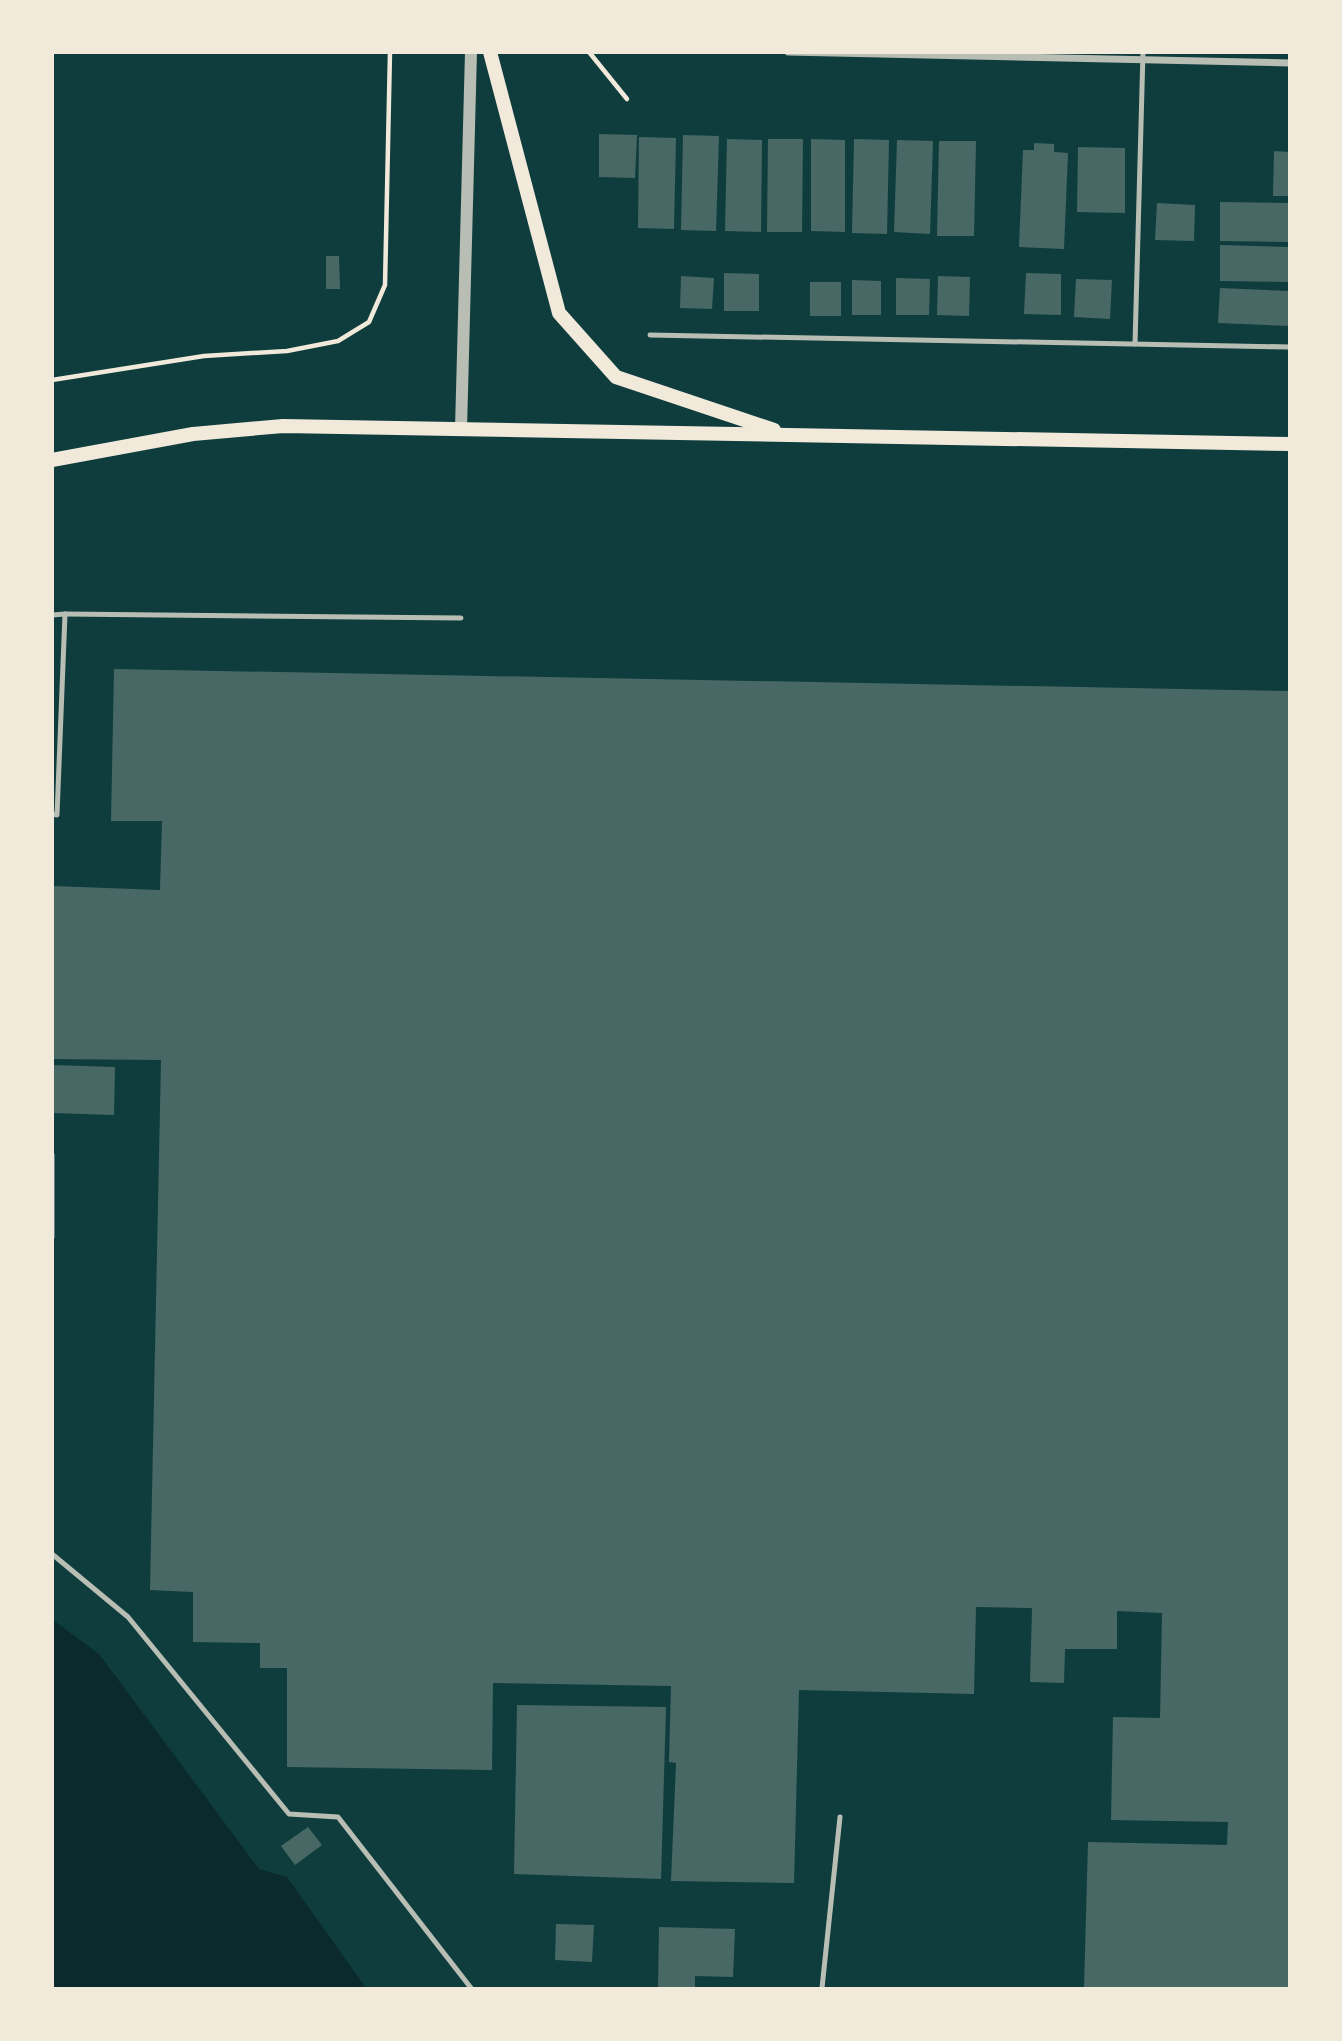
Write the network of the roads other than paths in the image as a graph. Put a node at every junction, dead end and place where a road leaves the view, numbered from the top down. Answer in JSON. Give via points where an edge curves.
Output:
{"nodes":[{"id":1,"x":471,"y":52,"type":"edge"},
{"id":2,"x":490,"y":52,"type":"edge"},
{"id":3,"x":788,"y":52,"type":"edge"},
{"id":4,"x":1142,"y":56,"type":"edge"},
{"id":5,"x":1290,"y":63,"type":"edge"},
{"id":6,"x":650,"y":335,"type":"dead end"},
{"id":7,"x":1135,"y":344,"type":"junction"},
{"id":8,"x":1290,"y":347,"type":"edge"},
{"id":9,"x":461,"y":429,"type":"junction"},
{"id":10,"x":789,"y":435,"type":"junction"},
{"id":11,"x":1290,"y":444,"type":"edge"},
{"id":12,"x":52,"y":460,"type":"edge"},
{"id":13,"x":65,"y":614,"type":"junction"},
{"id":14,"x":52,"y":615,"type":"edge"},
{"id":15,"x":460,"y":618,"type":"dead end"},
{"id":16,"x":52,"y":716,"type":"edge"},
{"id":17,"x":61,"y":716,"type":"junction"},
{"id":18,"x":52,"y":814,"type":"edge"},
{"id":19,"x":52,"y":1155,"type":"edge"},
{"id":20,"x":52,"y":1237,"type":"edge"},
{"id":21,"x":52,"y":1554,"type":"edge"},
{"id":22,"x":840,"y":1817,"type":"dead end"},
{"id":23,"x":471,"y":1989,"type":"edge"},
{"id":24,"x":822,"y":1989,"type":"edge"}],
"edges":[{"from":1,"to":9,"type":"street"},
{"from":2,"to":10,"type":"main road","via":[[559,313],[616,377]]},
{"from":3,"to":4,"type":"street"},
{"from":4,"to":5,"type":"street"},
{"from":4,"to":7,"type":"lane"},
{"from":6,"to":7,"type":"lane"},
{"from":7,"to":8,"type":"lane"},
{"from":9,"to":10,"type":"main road"},
{"from":9,"to":12,"type":"main road","via":[[284,426],[193,434]]},
{"from":10,"to":11,"type":"main road"},
{"from":13,"to":14,"type":"lane"},
{"from":13,"to":15,"type":"lane"},
{"from":13,"to":17,"type":"lane"},
{"from":16,"to":17,"type":"lane"},
{"from":17,"to":18,"type":"lane","via":[[57,814]]},
{"from":19,"to":20,"type":"lane"},
{"from":21,"to":23,"type":"lane","via":[[128,1618],[289,1814],[338,1817]]},
{"from":22,"to":24,"type":"lane"}]}
